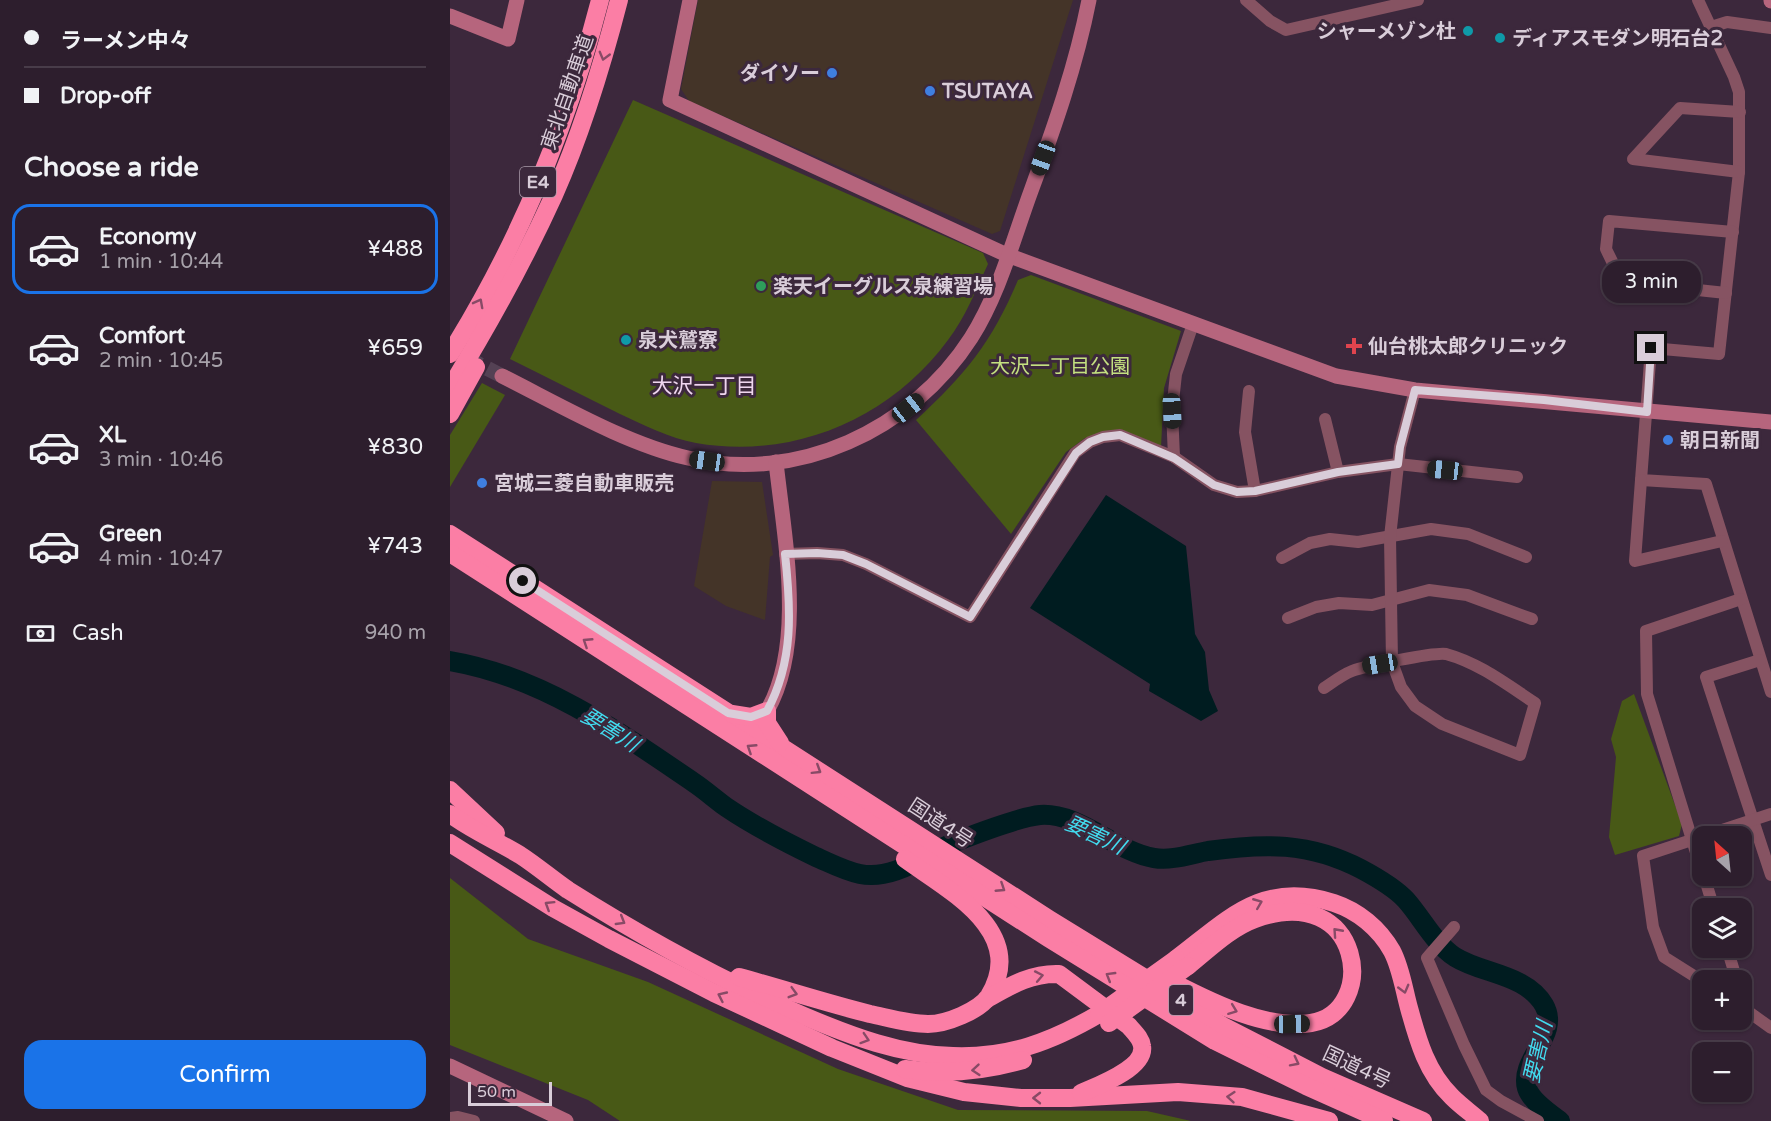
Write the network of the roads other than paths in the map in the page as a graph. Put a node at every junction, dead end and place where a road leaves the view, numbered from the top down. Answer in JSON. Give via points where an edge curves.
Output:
{"nodes":[{"id":1,"x":517,"y":0,"type":"edge"},
{"id":2,"x":600,"y":0,"type":"edge"},
{"id":3,"x":620,"y":0,"type":"edge"},
{"id":4,"x":690,"y":0,"type":"edge"},
{"id":5,"x":1089,"y":0,"type":"edge"},
{"id":6,"x":1246,"y":0,"type":"edge"},
{"id":7,"x":1418,"y":0,"type":"edge"},
{"id":8,"x":1698,"y":0,"type":"edge"},
{"id":9,"x":450,"y":16,"type":"edge"},
{"id":10,"x":1711,"y":27,"type":"junction"},
{"id":11,"x":1771,"y":28,"type":"edge"},
{"id":12,"x":1740,"y":112,"type":"junction"},
{"id":13,"x":1739,"y":172,"type":"junction"},
{"id":14,"x":554,"y":193,"type":"junction"},
{"id":15,"x":1733,"y":232,"type":"junction"},
{"id":16,"x":1007,"y":255,"type":"junction"},
{"id":17,"x":1725,"y":293,"type":"junction"},
{"id":18,"x":1193,"y":324,"type":"junction"},
{"id":19,"x":450,"y":354,"type":"edge"},
{"id":20,"x":502,"y":376,"type":"tunnel mouth"},
{"id":21,"x":450,"y":388,"type":"edge"},
{"id":22,"x":1415,"y":390,"type":"junction"},
{"id":23,"x":1249,"y":391,"type":"dead end"},
{"id":24,"x":1647,"y":412,"type":"junction"},
{"id":25,"x":450,"y":414,"type":"edge"},
{"id":26,"x":1325,"y":419,"type":"dead end"},
{"id":27,"x":1771,"y":422,"type":"edge"},
{"id":28,"x":1174,"y":458,"type":"junction"},
{"id":29,"x":776,"y":462,"type":"junction"},
{"id":30,"x":1398,"y":464,"type":"junction"},
{"id":31,"x":1338,"y":472,"type":"junction"},
{"id":32,"x":1517,"y":477,"type":"dead end"},
{"id":33,"x":1641,"y":480,"type":"junction"},
{"id":34,"x":1255,"y":491,"type":"junction"},
{"id":35,"x":450,"y":534,"type":"edge"},
{"id":36,"x":1390,"y":537,"type":"junction"},
{"id":37,"x":1722,"y":541,"type":"junction"},
{"id":38,"x":450,"y":554,"type":"edge"},
{"id":39,"x":785,"y":554,"type":"junction"},
{"id":40,"x":1526,"y":557,"type":"dead end"},
{"id":41,"x":1282,"y":558,"type":"dead end"},
{"id":42,"x":1741,"y":599,"type":"junction"},
{"id":43,"x":1390,"y":600,"type":"junction"},
{"id":44,"x":1288,"y":618,"type":"dead end"},
{"id":45,"x":1532,"y":619,"type":"dead end"},
{"id":46,"x":1760,"y":660,"type":"junction"},
{"id":47,"x":1392,"y":662,"type":"junction"},
{"id":48,"x":1324,"y":688,"type":"dead end"},
{"id":49,"x":1771,"y":692,"type":"edge"},
{"id":50,"x":767,"y":711,"type":"junction"},
{"id":51,"x":728,"y":713,"type":"junction"},
{"id":52,"x":787,"y":751,"type":"junction"},
{"id":53,"x":450,"y":790,"type":"edge"},
{"id":54,"x":450,"y":814,"type":"edge"},
{"id":55,"x":1771,"y":814,"type":"edge"},
{"id":56,"x":1753,"y":820,"type":"junction"},
{"id":57,"x":1735,"y":826,"type":"edge"},
{"id":58,"x":1692,"y":840,"type":"joint"},
{"id":59,"x":453,"y":842,"type":"edge"},
{"id":60,"x":520,"y":855,"type":"junction"},
{"id":61,"x":937,"y":864,"type":"junction"},
{"id":62,"x":1771,"y":875,"type":"edge"},
{"id":63,"x":1049,"y":920,"type":"junction"},
{"id":64,"x":1451,"y":931,"type":"dead end"},
{"id":65,"x":1182,"y":963,"type":"junction"},
{"id":66,"x":696,"y":966,"type":"junction"},
{"id":67,"x":1692,"y":975,"type":"edge"},
{"id":68,"x":987,"y":999,"type":"junction"},
{"id":69,"x":1752,"y":1014,"type":"edge"},
{"id":70,"x":1104,"y":1019,"type":"junction"},
{"id":71,"x":1771,"y":1028,"type":"edge"},
{"id":72,"x":832,"y":1048,"type":"junction"},
{"id":73,"x":450,"y":1066,"type":"edge"},
{"id":74,"x":1070,"y":1098,"type":"junction"},
{"id":75,"x":450,"y":1118,"type":"edge"},
{"id":76,"x":474,"y":1121,"type":"edge"},
{"id":77,"x":566,"y":1121,"type":"edge"},
{"id":78,"x":1329,"y":1121,"type":"edge"},
{"id":79,"x":1384,"y":1121,"type":"edge"},
{"id":80,"x":1423,"y":1121,"type":"edge"},
{"id":81,"x":1480,"y":1121,"type":"edge"},
{"id":82,"x":1538,"y":1121,"type":"edge"}],
"edges":[{"from":1,"to":9,"type":"street","via":[[508,39]]},
{"from":19,"to":2,"type":"highway","name":"東北自動車道","number":"E4","one_way":true,"via":[[513,238],[548,160]]},
{"from":3,"to":14,"type":"highway","name":"東北自動車道","number":"E4","one_way":true,"via":[[600,72]]},
{"from":4,"to":16,"type":"street","via":[[670,100]]},
{"from":5,"to":16,"type":"street","via":[[1058,117]]},
{"from":6,"to":7,"type":"street","via":[[1286,30]]},
{"from":8,"to":10,"type":"street"},
{"from":10,"to":11,"type":"street","via":[[1727,22]]},
{"from":10,"to":12,"type":"street","via":[[1734,77]]},
{"from":12,"to":13,"type":"street"},
{"from":12,"to":13,"type":"street","via":[[1680,108],[1633,159]]},
{"from":13,"to":15,"type":"street"},
{"from":14,"to":21,"type":"highway","name":"東北自動車道","number":"E4"},
{"from":14,"to":25,"type":"highway","via":[[505,313]]},
{"from":15,"to":17,"type":"street"},
{"from":15,"to":17,"type":"street","via":[[1610,221],[1606,249],[1622,282]]},
{"from":16,"to":18,"type":"street"},
{"from":16,"to":29,"type":"street","via":[[972,336],[955,362],[919,399],[875,430],[850,442]]},
{"from":17,"to":24,"type":"street","via":[[1719,354],[1651,348]]},
{"from":18,"to":22,"type":"street","via":[[1336,376]]},
{"from":18,"to":28,"type":"street","via":[[1176,374],[1172,411]]},
{"from":20,"to":29,"type":"street","via":[[593,421],[690,459],[724,464]]},
{"from":22,"to":24,"type":"street"},
{"from":22,"to":30,"type":"street"},
{"from":23,"to":34,"type":"street","via":[[1245,432]]},
{"from":24,"to":27,"type":"street"},
{"from":24,"to":33,"type":"street"},
{"from":26,"to":31,"type":"street"},
{"from":28,"to":34,"type":"street","via":[[1214,485],[1237,492]]},
{"from":28,"to":39,"type":"street","via":[[1120,435],[1090,442],[1076,453],[970,617],[843,555]]},
{"from":29,"to":39,"type":"street"},
{"from":30,"to":31,"type":"street"},
{"from":30,"to":32,"type":"street"},
{"from":30,"to":36,"type":"street"},
{"from":31,"to":34,"type":"street"},
{"from":33,"to":37,"type":"street","via":[[1706,484]]},
{"from":33,"to":37,"type":"street","via":[[1635,561]]},
{"from":35,"to":51,"type":"highway","name":"国道4号","number":"4"},
{"from":36,"to":40,"type":"street","via":[[1431,529],[1468,534]]},
{"from":36,"to":41,"type":"street","via":[[1358,542],[1330,539],[1311,543]]},
{"from":36,"to":43,"type":"street"},
{"from":37,"to":42,"type":"street"},
{"from":61,"to":38,"type":"highway","one_way":true,"via":[[902,850],[841,806]]},
{"from":39,"to":50,"type":"street","via":[[790,626],[781,675]]},
{"from":42,"to":46,"type":"street"},
{"from":42,"to":58,"type":"street","via":[[1646,631],[1647,694]]},
{"from":43,"to":44,"type":"street","via":[[1372,605],[1339,603],[1316,607]]},
{"from":43,"to":45,"type":"street","via":[[1429,590],[1467,595]]},
{"from":43,"to":47,"type":"street"},
{"from":46,"to":49,"type":"street"},
{"from":46,"to":56,"type":"street","via":[[1706,677]]},
{"from":47,"to":47,"type":"street","via":[[1401,687],[1415,706],[1442,724],[1520,755],[1535,703],[1474,664],[1443,653]]},
{"from":47,"to":48,"type":"street","via":[[1348,673]]},
{"from":50,"to":51,"type":"highway","via":[[751,717]]},
{"from":50,"to":52,"type":"highway","via":[[767,723]]},
{"from":51,"to":52,"type":"highway","name":"国道4号","number":"4"},
{"from":52,"to":61,"type":"highway","name":"国道4号","number":"4","one_way":true,"via":[[924,838]]},
{"from":53,"to":60,"type":"highway"},
{"from":54,"to":60,"type":"highway"},
{"from":55,"to":56,"type":"street"},
{"from":56,"to":57,"type":"street"},
{"from":56,"to":62,"type":"street"},
{"from":58,"to":67,"type":"street","via":[[1643,856],[1653,927],[1664,957]]},
{"from":72,"to":59,"type":"highway","one_way":true,"via":[[609,939],[553,908]]},
{"from":60,"to":66,"type":"highway","one_way":true,"via":[[567,889]]},
{"from":61,"to":63,"type":"highway","name":"国道4号","number":"4","one_way":true},
{"from":61,"to":68,"type":"highway","via":[[993,932],[1000,967]]},
{"from":79,"to":61,"type":"highway","name":"国道4号","number":"4","one_way":true,"via":[[1215,1041]]},
{"from":63,"to":65,"type":"highway","one_way":true,"via":[[1206,999],[1268,1020],[1292,1024],[1325,1018],[1343,1001],[1352,976],[1350,953],[1340,933],[1330,923],[1305,912],[1252,920]]},
{"from":63,"to":80,"type":"highway","name":"国道4号","number":"4","one_way":true,"via":[[1223,1026],[1322,1077]]},
{"from":64,"to":82,"type":"street","via":[[1426,958],[1480,1081],[1501,1101]]},
{"from":65,"to":70,"type":"highway","bridge":true},
{"from":65,"to":81,"type":"highway","one_way":true,"via":[[1238,912],[1265,899],[1306,896],[1344,906],[1379,932],[1392,952],[1426,1060],[1452,1097]]},
{"from":66,"to":68,"type":"highway","one_way":true,"via":[[849,1009],[929,1024],[966,1013]]},
{"from":66,"to":70,"type":"highway","one_way":true,"via":[[838,1030],[891,1047],[951,1056],[1008,1052]]},
{"from":68,"to":74,"type":"highway","one_way":true,"via":[[1034,976],[1059,974],[1137,1034],[1143,1047],[1134,1065]]},
{"from":69,"to":71,"type":"street"},
{"from":70,"to":72,"type":"highway","one_way":true,"via":[[1071,1042],[984,1070],[913,1070],[886,1066]]},
{"from":74,"to":72,"type":"highway","one_way":true,"via":[[964,1092],[907,1078]]},
{"from":73,"to":77,"type":"street"},
{"from":78,"to":74,"type":"highway","one_way":true,"via":[[1242,1097],[1178,1092]]},
{"from":75,"to":76,"type":"street"}]}
